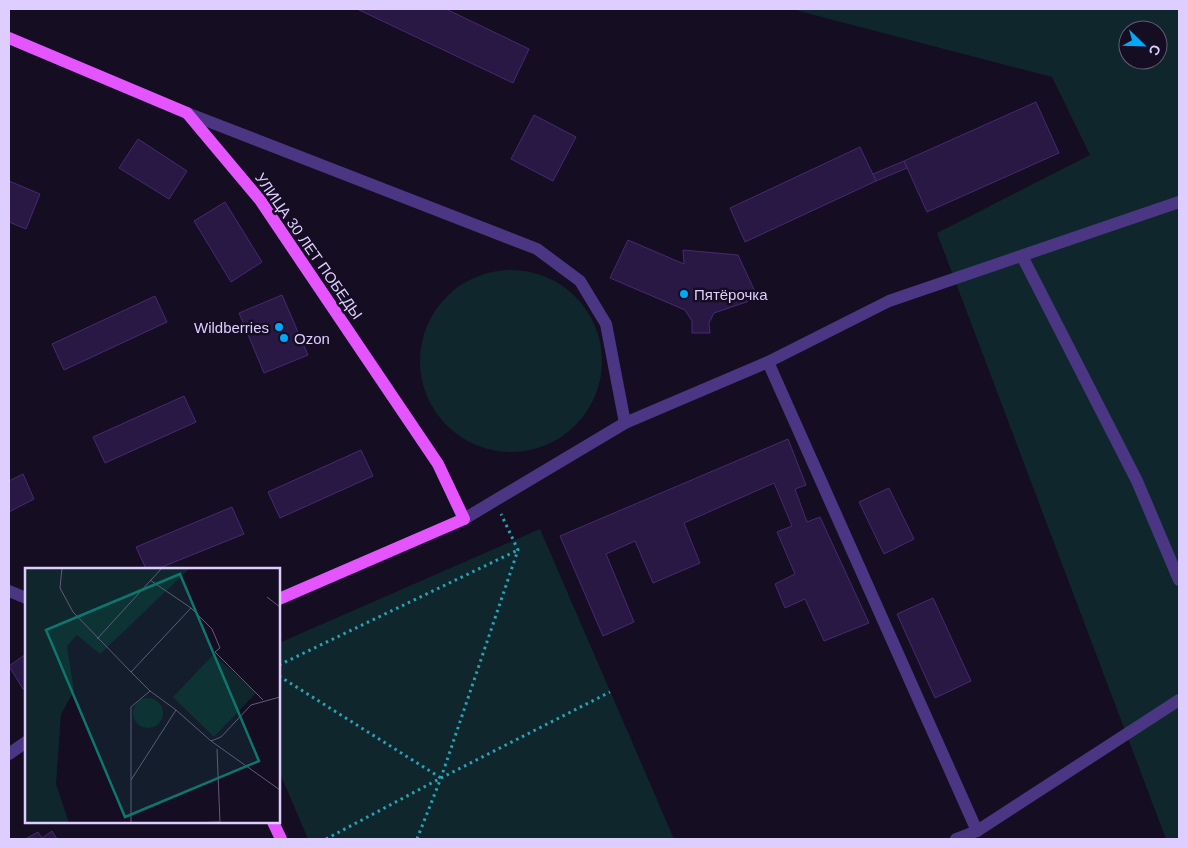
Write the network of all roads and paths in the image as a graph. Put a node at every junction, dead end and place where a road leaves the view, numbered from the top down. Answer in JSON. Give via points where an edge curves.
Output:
{"nodes":[{"id":1,"x":9,"y":38,"type":"edge"},
{"id":2,"x":187,"y":113,"type":"junction"},
{"id":3,"x":1179,"y":202,"type":"edge"},
{"id":4,"x":1022,"y":256,"type":"junction"},
{"id":5,"x":768,"y":362,"type":"junction"},
{"id":6,"x":625,"y":423,"type":"junction"},
{"id":7,"x":494,"y":501,"type":"junction"},
{"id":8,"x":464,"y":519,"type":"junction"},
{"id":9,"x":518,"y":550,"type":"junction"},
{"id":10,"x":1179,"y":580,"type":"edge"},
{"id":11,"x":9,"y":590,"type":"edge"},
{"id":12,"x":25,"y":598,"type":"edge"},
{"id":13,"x":280,"y":599,"type":"edge"},
{"id":14,"x":280,"y":665,"type":"edge"},
{"id":15,"x":280,"y":677,"type":"edge"},
{"id":16,"x":610,"y":692,"type":"dead end"},
{"id":17,"x":1179,"y":700,"type":"edge"},
{"id":18,"x":25,"y":743,"type":"edge"},
{"id":19,"x":9,"y":754,"type":"edge"},
{"id":20,"x":440,"y":778,"type":"junction"},
{"id":21,"x":273,"y":823,"type":"edge"},
{"id":22,"x":977,"y":831,"type":"junction"},
{"id":23,"x":281,"y":839,"type":"edge"},
{"id":24,"x":326,"y":839,"type":"edge"},
{"id":25,"x":417,"y":839,"type":"edge"},
{"id":26,"x":956,"y":839,"type":"edge"}],
"edges":[{"from":1,"to":2,"type":"main road","name":"УЛИЦА 30 ЛЕТ ПОБЕДЫ"},
{"from":2,"to":6,"type":"street","via":[[537,249],[580,282],[606,324]]},
{"from":2,"to":8,"type":"main road","name":"УЛИЦА 30 ЛЕТ ПОБЕДЫ","via":[[260,200],[438,464]]},
{"from":3,"to":4,"type":"street"},
{"from":4,"to":5,"type":"street","via":[[889,301]]},
{"from":4,"to":10,"type":"street","via":[[1137,480]]},
{"from":5,"to":6,"type":"street"},
{"from":5,"to":22,"type":"street"},
{"from":6,"to":7,"type":"street"},
{"from":7,"to":8,"type":"street"},
{"from":7,"to":9,"type":"path"},
{"from":8,"to":13,"type":"main road"},
{"from":9,"to":14,"type":"path"},
{"from":9,"to":20,"type":"path"},
{"from":11,"to":12,"type":"street"},
{"from":15,"to":20,"type":"path"},
{"from":16,"to":20,"type":"path"},
{"from":17,"to":22,"type":"street"},
{"from":18,"to":19,"type":"street"},
{"from":20,"to":24,"type":"path"},
{"from":20,"to":25,"type":"path"},
{"from":21,"to":23,"type":"main road"},
{"from":22,"to":26,"type":"street"}]}
